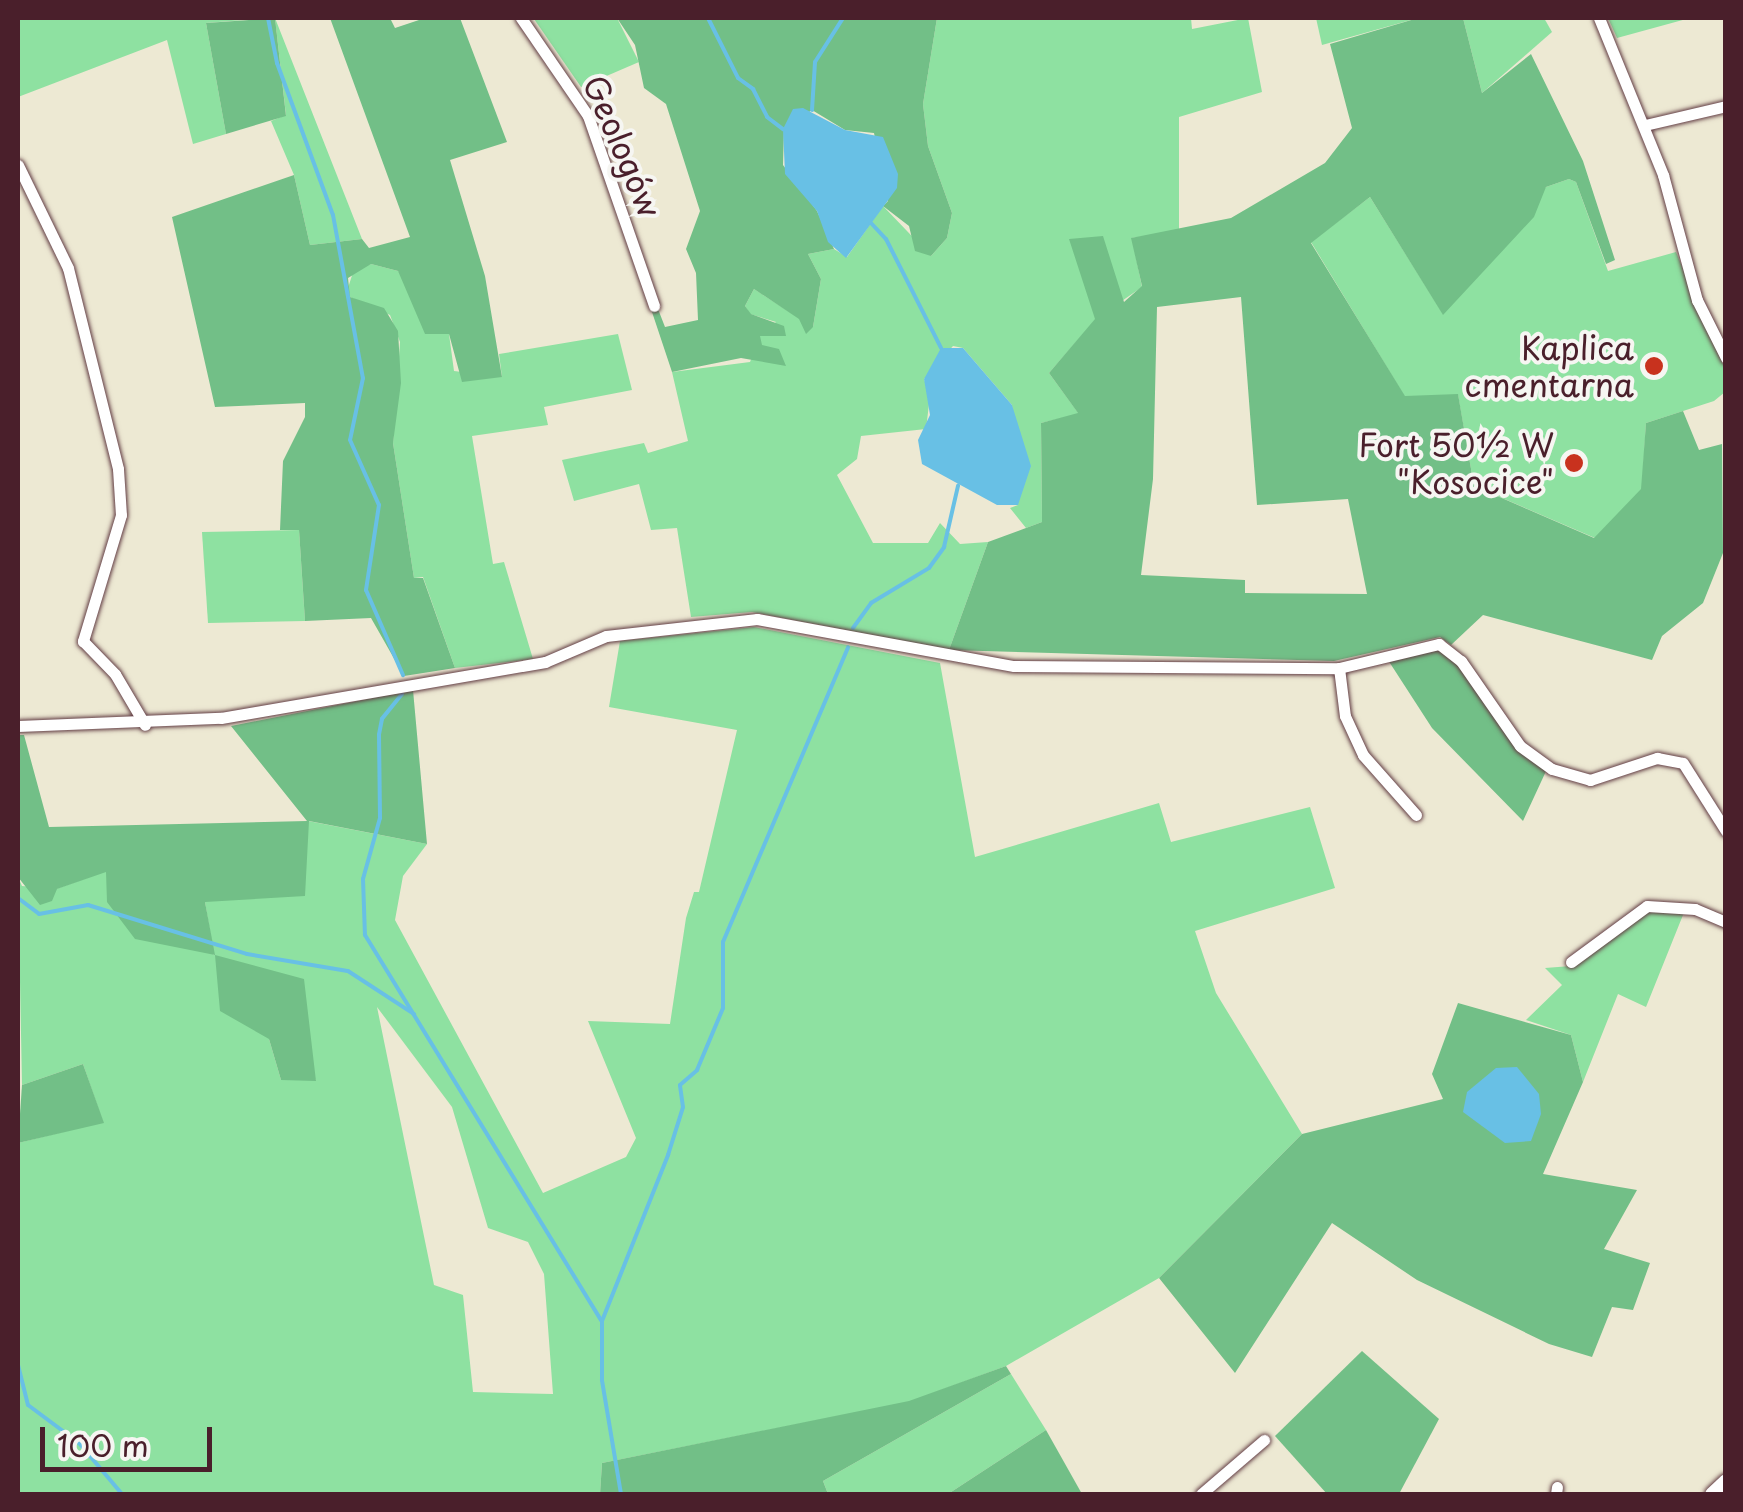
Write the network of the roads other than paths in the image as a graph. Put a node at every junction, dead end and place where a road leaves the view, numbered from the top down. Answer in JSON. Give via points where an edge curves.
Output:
{"nodes":[{"id":1,"x":521,"y":18,"type":"edge"},
{"id":2,"x":1599,"y":18,"type":"edge"},
{"id":3,"x":1726,"y":106,"type":"edge"},
{"id":4,"x":1645,"y":125,"type":"junction"},
{"id":5,"x":18,"y":165,"type":"edge"},
{"id":6,"x":654,"y":306,"type":"dead end"},
{"id":7,"x":1726,"y":358,"type":"edge"},
{"id":8,"x":1339,"y":668,"type":"junction"},
{"id":9,"x":145,"y":725,"type":"junction"},
{"id":10,"x":18,"y":726,"type":"edge"},
{"id":11,"x":1416,"y":815,"type":"dead end"},
{"id":12,"x":1726,"y":831,"type":"edge"},
{"id":13,"x":1726,"y":922,"type":"edge"},
{"id":14,"x":1571,"y":962,"type":"dead end"},
{"id":15,"x":1264,"y":1440,"type":"dead end"},
{"id":16,"x":1726,"y":1481,"type":"edge"},
{"id":17,"x":1201,"y":1494,"type":"edge"},
{"id":18,"x":1712,"y":1494,"type":"edge"}],
"edges":[{"from":1,"to":6,"type":"street","name":"Geologów","via":[[588,116]]},
{"from":2,"to":4,"type":"street"},
{"from":3,"to":4,"type":"street"},
{"from":4,"to":7,"type":"street","via":[[1697,300]]},
{"from":5,"to":9,"type":"street","via":[[68,268],[118,469],[121,515],[84,641]]},
{"from":8,"to":9,"type":"street","via":[[1014,666],[757,618],[606,636],[545,662]]},
{"from":8,"to":11,"type":"street","via":[[1345,716],[1363,755]]},
{"from":8,"to":12,"type":"street","via":[[1439,644],[1450,648],[1520,746],[1543,763],[1590,780],[1657,758],[1684,763]]},
{"from":9,"to":10,"type":"street"},
{"from":13,"to":14,"type":"street","via":[[1695,909],[1647,906]]},
{"from":15,"to":17,"type":"street"},
{"from":16,"to":18,"type":"street"}]}
